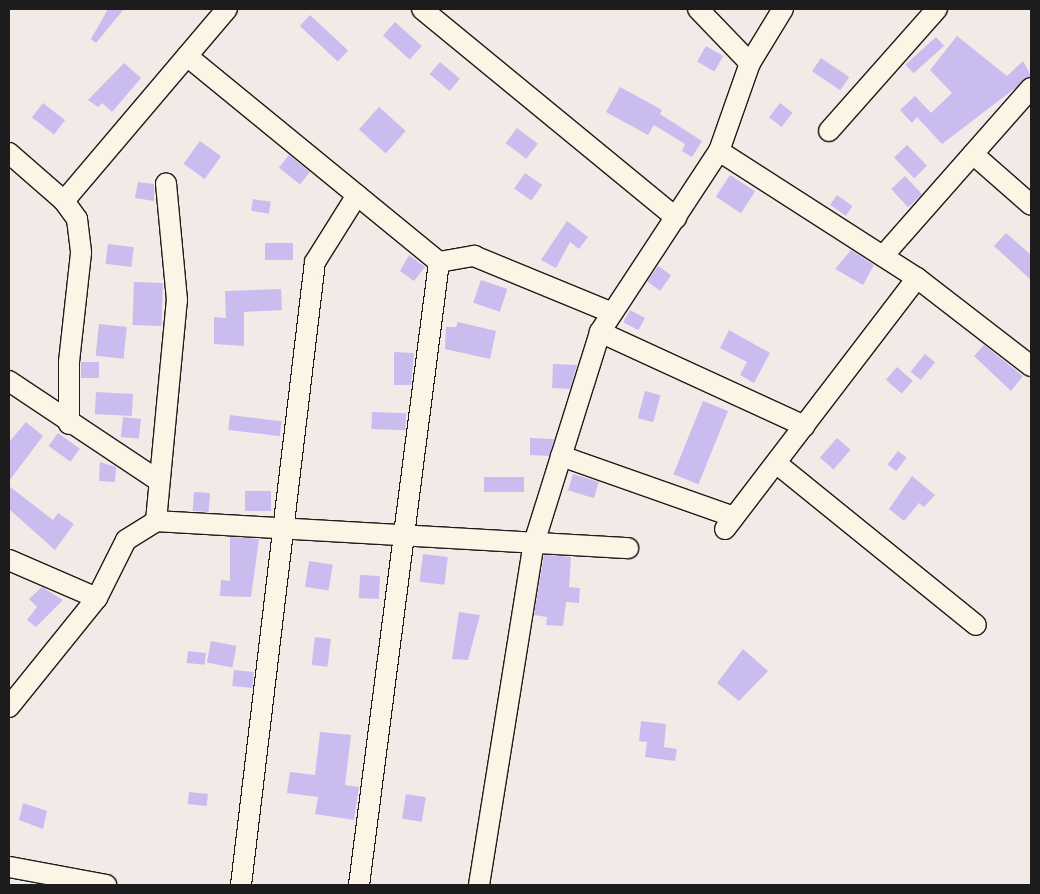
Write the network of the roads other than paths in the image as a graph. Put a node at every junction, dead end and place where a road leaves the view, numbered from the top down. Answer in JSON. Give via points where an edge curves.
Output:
{"nodes":[{"id":1,"x":227,"y":9,"type":"edge"},
{"id":2,"x":422,"y":9,"type":"edge"},
{"id":3,"x":698,"y":9,"type":"edge"},
{"id":4,"x":783,"y":9,"type":"edge"},
{"id":5,"x":937,"y":9,"type":"edge"},
{"id":6,"x":187,"y":56,"type":"junction"},
{"id":7,"x":750,"y":63,"type":"junction"},
{"id":8,"x":1031,"y":88,"type":"edge"},
{"id":9,"x":829,"y":131,"type":"dead end"},
{"id":10,"x":719,"y":151,"type":"junction"},
{"id":11,"x":9,"y":153,"type":"edge"},
{"id":12,"x":973,"y":154,"type":"junction"},
{"id":13,"x":166,"y":184,"type":"dead end"},
{"id":14,"x":357,"y":195,"type":"junction"},
{"id":15,"x":64,"y":201,"type":"junction"},
{"id":16,"x":1031,"y":205,"type":"edge"},
{"id":17,"x":676,"y":218,"type":"junction"},
{"id":18,"x":884,"y":256,"type":"junction"},
{"id":19,"x":439,"y":262,"type":"junction"},
{"id":20,"x":917,"y":278,"type":"junction"},
{"id":21,"x":612,"y":313,"type":"junction"},
{"id":22,"x":600,"y":332,"type":"junction"},
{"id":23,"x":1031,"y":366,"type":"edge"},
{"id":24,"x":9,"y":381,"type":"edge"},
{"id":25,"x":69,"y":424,"type":"junction"},
{"id":26,"x":804,"y":426,"type":"junction"},
{"id":27,"x":561,"y":456,"type":"junction"},
{"id":28,"x":776,"y":463,"type":"junction"},
{"id":29,"x":159,"y":481,"type":"junction"},
{"id":30,"x":156,"y":521,"type":"junction"},
{"id":31,"x":284,"y":528,"type":"junction"},
{"id":32,"x":404,"y":535,"type":"junction"},
{"id":33,"x":534,"y":543,"type":"junction"},
{"id":34,"x":628,"y":548,"type":"dead end"},
{"id":35,"x":9,"y":560,"type":"edge"},
{"id":36,"x":97,"y":598,"type":"junction"},
{"id":37,"x":976,"y":625,"type":"dead end"},
{"id":38,"x":9,"y":707,"type":"edge"},
{"id":39,"x":9,"y":866,"type":"edge"},
{"id":40,"x":106,"y":885,"type":"edge"},
{"id":41,"x":241,"y":885,"type":"edge"},
{"id":42,"x":359,"y":885,"type":"edge"},
{"id":43,"x":479,"y":885,"type":"edge"}],
"edges":[{"from":1,"to":6,"type":"street"},
{"from":2,"to":17,"type":"street"},
{"from":3,"to":7,"type":"street"},
{"from":4,"to":7,"type":"street"},
{"from":5,"to":9,"type":"street"},
{"from":6,"to":14,"type":"street"},
{"from":6,"to":15,"type":"street"},
{"from":7,"to":10,"type":"street"},
{"from":8,"to":12,"type":"street"},
{"from":10,"to":17,"type":"street"},
{"from":10,"to":18,"type":"street"},
{"from":11,"to":15,"type":"street"},
{"from":12,"to":16,"type":"street"},
{"from":12,"to":18,"type":"street"},
{"from":13,"to":29,"type":"street","via":[[177,300]]},
{"from":14,"to":19,"type":"street"},
{"from":14,"to":31,"type":"street","via":[[315,262]]},
{"from":15,"to":25,"type":"street","via":[[77,219],[81,253],[69,362]]},
{"from":17,"to":21,"type":"street"},
{"from":18,"to":20,"type":"street"},
{"from":19,"to":21,"type":"street","via":[[474,256]]},
{"from":19,"to":32,"type":"street"},
{"from":20,"to":23,"type":"street"},
{"from":20,"to":26,"type":"street"},
{"from":21,"to":22,"type":"street"},
{"from":22,"to":26,"type":"street"},
{"from":22,"to":27,"type":"street"},
{"from":24,"to":25,"type":"street"},
{"from":25,"to":29,"type":"street"},
{"from":26,"to":28,"type":"street"},
{"from":27,"to":28,"type":"street","via":[[730,523]]},
{"from":27,"to":33,"type":"street"},
{"from":28,"to":37,"type":"street"},
{"from":29,"to":30,"type":"street"},
{"from":30,"to":31,"type":"street"},
{"from":30,"to":36,"type":"street","via":[[126,540]]},
{"from":31,"to":32,"type":"street"},
{"from":31,"to":41,"type":"street"},
{"from":32,"to":33,"type":"street"},
{"from":32,"to":42,"type":"street"},
{"from":33,"to":34,"type":"street"},
{"from":33,"to":43,"type":"street"},
{"from":35,"to":36,"type":"street"},
{"from":36,"to":38,"type":"street"},
{"from":39,"to":40,"type":"street"}]}
